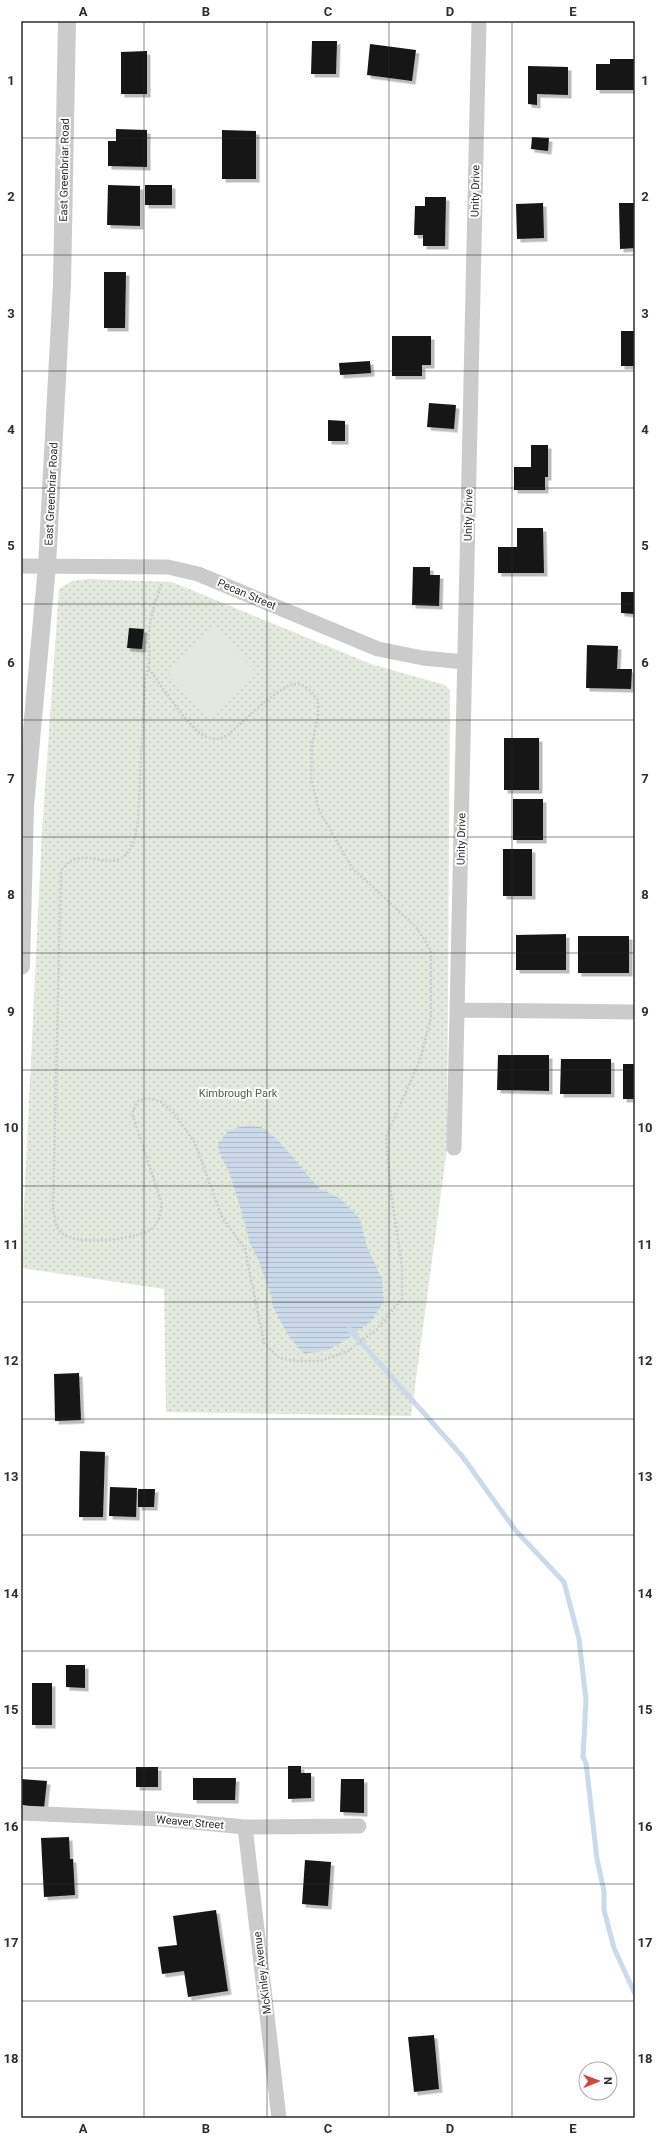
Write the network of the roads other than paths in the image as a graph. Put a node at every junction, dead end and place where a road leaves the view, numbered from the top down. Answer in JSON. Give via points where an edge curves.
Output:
{"nodes":[{"id":1,"x":68,"y":21,"type":"edge"},
{"id":2,"x":479,"y":21,"type":"edge"},
{"id":3,"x":21,"y":566,"type":"edge"},
{"id":4,"x":47,"y":566,"type":"junction"},
{"id":5,"x":465,"y":662,"type":"junction"},
{"id":6,"x":21,"y":966,"type":"edge"},
{"id":7,"x":457,"y":1010,"type":"junction"},
{"id":8,"x":635,"y":1012,"type":"edge"},
{"id":9,"x":454,"y":1148,"type":"dead end"},
{"id":10,"x":21,"y":1813,"type":"edge"},
{"id":11,"x":359,"y":1826,"type":"dead end"},
{"id":12,"x":245,"y":1827,"type":"junction"},
{"id":13,"x":279,"y":2118,"type":"edge"}],
"edges":[{"from":1,"to":4,"type":"street","name":"East Greenbriar Road","via":[[62,284]]},
{"from":2,"to":5,"type":"street","name":"Unity Drive"},
{"from":3,"to":4,"type":"street","name":"Pecan Street"},
{"from":4,"to":5,"type":"street","name":"Pecan Street","via":[[168,567],[198,574],[378,649],[423,658]]},
{"from":4,"to":6,"type":"street","name":"East Greenbriar Road","via":[[26,806]]},
{"from":5,"to":7,"type":"street","name":"Unity Drive"},
{"from":7,"to":8,"type":"street"},
{"from":7,"to":9,"type":"street","name":"Unity Drive"},
{"from":10,"to":12,"type":"street","name":"Weaver Street","via":[[161,1819]]},
{"from":11,"to":12,"type":"street","name":"Weaver Street"},
{"from":12,"to":13,"type":"street","name":"McKinley Avenue"}]}
